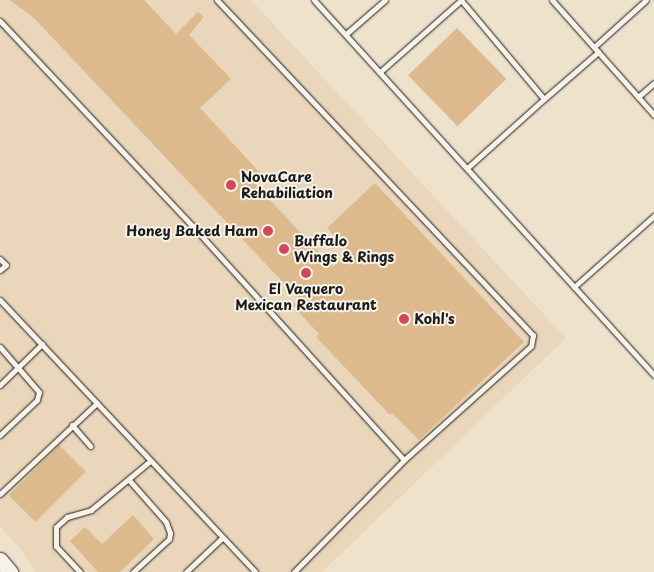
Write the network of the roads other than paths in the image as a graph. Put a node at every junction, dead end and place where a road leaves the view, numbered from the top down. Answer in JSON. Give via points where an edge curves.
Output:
{"nodes":[{"id":1,"x":217,"y":0,"type":"edge"},
{"id":2,"x":314,"y":0,"type":"edge"},
{"id":3,"x":385,"y":0,"type":"edge"},
{"id":4,"x":552,"y":0,"type":"edge"},
{"id":5,"x":646,"y":0,"type":"edge"},
{"id":6,"x":0,"y":21,"type":"edge"},
{"id":7,"x":346,"y":34,"type":"junction"},
{"id":8,"x":596,"y":49,"type":"junction"},
{"id":9,"x":380,"y":72,"type":"junction"},
{"id":10,"x":654,"y":83,"type":"edge"},
{"id":11,"x":638,"y":97,"type":"junction"},
{"id":12,"x":544,"y":98,"type":"junction"},
{"id":13,"x":654,"y":115,"type":"edge"},
{"id":14,"x":467,"y":168,"type":"junction"},
{"id":15,"x":654,"y":216,"type":"edge"},
{"id":16,"x":0,"y":259,"type":"edge"},
{"id":17,"x":0,"y":270,"type":"edge"},
{"id":18,"x":574,"y":287,"type":"junction"},
{"id":19,"x":0,"y":300,"type":"edge"},
{"id":20,"x":42,"y":344,"type":"junction"},
{"id":21,"x":0,"y":347,"type":"edge"},
{"id":22,"x":19,"y":368,"type":"junction"},
{"id":23,"x":654,"y":375,"type":"edge"},
{"id":24,"x":0,"y":385,"type":"edge"},
{"id":25,"x":96,"y":403,"type":"junction"},
{"id":26,"x":72,"y":425,"type":"junction"},
{"id":27,"x":0,"y":435,"type":"edge"},
{"id":28,"x":90,"y":446,"type":"dead end"},
{"id":29,"x":404,"y":460,"type":"junction"},
{"id":30,"x":150,"y":461,"type":"junction"},
{"id":31,"x":129,"y":480,"type":"junction"},
{"id":32,"x":0,"y":494,"type":"edge"},
{"id":33,"x":222,"y":538,"type":"junction"},
{"id":34,"x":0,"y":560,"type":"edge"},
{"id":35,"x":10,"y":572,"type":"edge"},
{"id":36,"x":80,"y":572,"type":"edge"},
{"id":37,"x":133,"y":572,"type":"edge"},
{"id":38,"x":186,"y":572,"type":"edge"},
{"id":39,"x":255,"y":572,"type":"edge"},
{"id":40,"x":294,"y":572,"type":"edge"}],
"edges":[{"from":1,"to":29,"type":"lane","via":[[533,336],[531,346]]},
{"from":2,"to":7,"type":"lane"},
{"from":3,"to":7,"type":"lane"},
{"from":4,"to":8,"type":"lane"},
{"from":5,"to":8,"type":"lane"},
{"from":6,"to":29,"type":"lane","via":[[195,229]]},
{"from":7,"to":9,"type":"lane"},
{"from":8,"to":11,"type":"lane"},
{"from":8,"to":12,"type":"lane"},
{"from":9,"to":12,"type":"lane","via":[[461,0]]},
{"from":9,"to":14,"type":"lane"},
{"from":10,"to":11,"type":"lane"},
{"from":11,"to":13,"type":"lane"},
{"from":12,"to":14,"type":"lane"},
{"from":14,"to":18,"type":"lane"},
{"from":15,"to":18,"type":"lane"},
{"from":16,"to":17,"type":"lane","via":[[6,265]]},
{"from":18,"to":23,"type":"lane"},
{"from":19,"to":20,"type":"lane"},
{"from":20,"to":22,"type":"lane"},
{"from":20,"to":25,"type":"lane"},
{"from":21,"to":22,"type":"lane"},
{"from":22,"to":24,"type":"lane"},
{"from":22,"to":27,"type":"lane","via":[[38,388],[39,397]]},
{"from":25,"to":26,"type":"lane"},
{"from":25,"to":30,"type":"lane"},
{"from":26,"to":28,"type":"lane"},
{"from":26,"to":32,"type":"lane"},
{"from":29,"to":40,"type":"lane"},
{"from":30,"to":31,"type":"lane"},
{"from":30,"to":33,"type":"lane"},
{"from":31,"to":36,"type":"lane","via":[[91,510],[67,517],[56,527],[56,546]]},
{"from":31,"to":37,"type":"lane","via":[[166,522],[170,533],[169,539]]},
{"from":33,"to":38,"type":"lane"},
{"from":33,"to":39,"type":"lane"},
{"from":34,"to":35,"type":"main road"}]}
